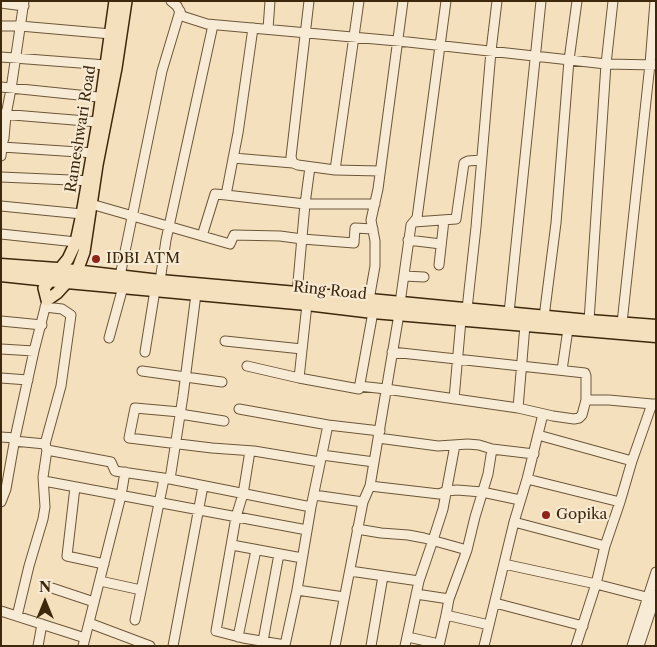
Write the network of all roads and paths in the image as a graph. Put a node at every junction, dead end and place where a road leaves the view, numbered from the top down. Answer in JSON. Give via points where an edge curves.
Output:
{"nodes":[{"id":1,"x":115,"y":1,"type":"edge"},
{"id":2,"x":126,"y":1,"type":"edge"},
{"id":3,"x":270,"y":1,"type":"edge"},
{"id":4,"x":309,"y":1,"type":"edge"},
{"id":5,"x":359,"y":1,"type":"edge"},
{"id":6,"x":403,"y":1,"type":"edge"},
{"id":7,"x":446,"y":1,"type":"edge"},
{"id":8,"x":497,"y":1,"type":"edge"},
{"id":9,"x":541,"y":1,"type":"edge"},
{"id":10,"x":577,"y":1,"type":"edge"},
{"id":11,"x":613,"y":1,"type":"edge"},
{"id":12,"x":655,"y":1,"type":"edge"},
{"id":13,"x":1,"y":3,"type":"edge"},
{"id":14,"x":24,"y":4,"type":"edge"},
{"id":15,"x":175,"y":4,"type":"edge"},
{"id":16,"x":213,"y":25,"type":"junction"},
{"id":17,"x":1,"y":26,"type":"edge"},
{"id":18,"x":20,"y":26,"type":"junction"},
{"id":19,"x":253,"y":28,"type":"junction"},
{"id":20,"x":268,"y":29,"type":"junction"},
{"id":21,"x":306,"y":33,"type":"junction"},
{"id":22,"x":110,"y":34,"type":"junction"},
{"id":23,"x":355,"y":37,"type":"junction"},
{"id":24,"x":398,"y":41,"type":"junction"},
{"id":25,"x":441,"y":45,"type":"junction"},
{"id":26,"x":491,"y":51,"type":"junction"},
{"id":27,"x":535,"y":56,"type":"junction"},
{"id":28,"x":1,"y":57,"type":"edge"},
{"id":29,"x":16,"y":58,"type":"junction"},
{"id":30,"x":569,"y":60,"type":"junction"},
{"id":31,"x":606,"y":64,"type":"junction"},
{"id":32,"x":653,"y":64,"type":"edge"},
{"id":33,"x":106,"y":65,"type":"junction"},
{"id":34,"x":1,"y":87,"type":"edge"},
{"id":35,"x":11,"y":89,"type":"junction"},
{"id":36,"x":106,"y":97,"type":"junction"},
{"id":37,"x":4,"y":114,"type":"edge"},
{"id":38,"x":98,"y":122,"type":"junction"},
{"id":39,"x":2,"y":150,"type":"edge"},
{"id":40,"x":94,"y":153,"type":"junction"},
{"id":41,"x":233,"y":158,"type":"junction"},
{"id":42,"x":481,"y":160,"type":"junction"},
{"id":43,"x":293,"y":163,"type":"junction"},
{"id":44,"x":310,"y":167,"type":"junction"},
{"id":45,"x":336,"y":170,"type":"junction"},
{"id":46,"x":380,"y":171,"type":"junction"},
{"id":47,"x":1,"y":177,"type":"edge"},
{"id":48,"x":91,"y":181,"type":"junction"},
{"id":49,"x":226,"y":195,"type":"junction"},
{"id":50,"x":91,"y":204,"type":"junction"},
{"id":51,"x":305,"y":204,"type":"junction"},
{"id":52,"x":375,"y":204,"type":"junction"},
{"id":53,"x":1,"y":206,"type":"edge"},
{"id":54,"x":82,"y":214,"type":"junction"},
{"id":55,"x":132,"y":215,"type":"junction"},
{"id":56,"x":444,"y":220,"type":"junction"},
{"id":57,"x":414,"y":222,"type":"junction"},
{"id":58,"x":169,"y":226,"type":"junction"},
{"id":59,"x":373,"y":229,"type":"junction"},
{"id":60,"x":1,"y":234,"type":"edge"},
{"id":61,"x":202,"y":236,"type":"junction"},
{"id":62,"x":302,"y":239,"type":"junction"},
{"id":63,"x":408,"y":240,"type":"junction"},
{"id":64,"x":76,"y":242,"type":"junction"},
{"id":65,"x":441,"y":244,"type":"junction"},
{"id":66,"x":64,"y":264,"type":"junction"},
{"id":67,"x":1,"y":265,"type":"edge"},
{"id":68,"x":439,"y":265,"type":"dead end"},
{"id":69,"x":77,"y":271,"type":"junction"},
{"id":70,"x":1,"y":274,"type":"edge"},
{"id":71,"x":404,"y":276,"type":"junction"},
{"id":72,"x":424,"y":277,"type":"dead end"},
{"id":73,"x":51,"y":279,"type":"junction"},
{"id":74,"x":68,"y":282,"type":"junction"},
{"id":75,"x":122,"y":282,"type":"junction"},
{"id":76,"x":158,"y":285,"type":"junction"},
{"id":77,"x":298,"y":293,"type":"junction"},
{"id":78,"x":196,"y":294,"type":"junction"},
{"id":79,"x":46,"y":303,"type":"junction"},
{"id":80,"x":307,"y":304,"type":"junction"},
{"id":81,"x":371,"y":306,"type":"junction"},
{"id":82,"x":399,"y":308,"type":"junction"},
{"id":83,"x":510,"y":313,"type":"junction"},
{"id":84,"x":464,"y":315,"type":"junction"},
{"id":85,"x":544,"y":317,"type":"junction"},
{"id":86,"x":1,"y":321,"type":"edge"},
{"id":87,"x":589,"y":321,"type":"junction"},
{"id":88,"x":622,"y":323,"type":"junction"},
{"id":89,"x":42,"y":325,"type":"junction"},
{"id":90,"x":525,"y":325,"type":"junction"},
{"id":91,"x":656,"y":326,"type":"edge"},
{"id":92,"x":568,"y":329,"type":"junction"},
{"id":93,"x":656,"y":336,"type":"edge"},
{"id":94,"x":110,"y":338,"type":"dead end"},
{"id":95,"x":225,"y":341,"type":"dead end"},
{"id":96,"x":1,"y":349,"type":"edge"},
{"id":97,"x":302,"y":349,"type":"junction"},
{"id":98,"x":34,"y":352,"type":"junction"},
{"id":99,"x":145,"y":352,"type":"dead end"},
{"id":100,"x":392,"y":352,"type":"junction"},
{"id":101,"x":458,"y":360,"type":"junction"},
{"id":102,"x":247,"y":366,"type":"dead end"},
{"id":103,"x":521,"y":366,"type":"junction"},
{"id":104,"x":562,"y":370,"type":"junction"},
{"id":105,"x":142,"y":371,"type":"dead end"},
{"id":106,"x":185,"y":376,"type":"junction"},
{"id":107,"x":1,"y":378,"type":"edge"},
{"id":108,"x":299,"y":378,"type":"junction"},
{"id":109,"x":28,"y":380,"type":"junction"},
{"id":110,"x":222,"y":382,"type":"dead end"},
{"id":111,"x":359,"y":386,"type":"junction"},
{"id":112,"x":386,"y":388,"type":"junction"},
{"id":113,"x":454,"y":399,"type":"junction"},
{"id":114,"x":586,"y":400,"type":"junction"},
{"id":115,"x":654,"y":404,"type":"edge"},
{"id":116,"x":518,"y":408,"type":"junction"},
{"id":117,"x":239,"y":409,"type":"dead end"},
{"id":118,"x":180,"y":413,"type":"junction"},
{"id":119,"x":543,"y":414,"type":"junction"},
{"id":120,"x":224,"y":421,"type":"dead end"},
{"id":121,"x":328,"y":425,"type":"junction"},
{"id":122,"x":379,"y":435,"type":"junction"},
{"id":123,"x":538,"y":435,"type":"junction"},
{"id":124,"x":1,"y":437,"type":"edge"},
{"id":125,"x":15,"y":439,"type":"junction"},
{"id":126,"x":176,"y":443,"type":"junction"},
{"id":127,"x":455,"y":445,"type":"junction"},
{"id":128,"x":46,"y":447,"type":"junction"},
{"id":129,"x":492,"y":449,"type":"junction"},
{"id":130,"x":250,"y":450,"type":"junction"},
{"id":131,"x":534,"y":454,"type":"junction"},
{"id":132,"x":321,"y":459,"type":"junction"},
{"id":133,"x":632,"y":461,"type":"junction"},
{"id":134,"x":374,"y":462,"type":"junction"},
{"id":135,"x":125,"y":472,"type":"junction"},
{"id":136,"x":167,"y":479,"type":"junction"},
{"id":137,"x":527,"y":479,"type":"junction"},
{"id":138,"x":44,"y":481,"type":"junction"},
{"id":139,"x":203,"y":486,"type":"junction"},
{"id":140,"x":370,"y":486,"type":"junction"},
{"id":141,"x":75,"y":487,"type":"junction"},
{"id":142,"x":447,"y":491,"type":"junction"},
{"id":143,"x":482,"y":492,"type":"junction"},
{"id":144,"x":242,"y":494,"type":"junction"},
{"id":145,"x":314,"y":495,"type":"junction"},
{"id":146,"x":121,"y":496,"type":"junction"},
{"id":147,"x":520,"y":500,"type":"junction"},
{"id":148,"x":1,"y":502,"type":"edge"},
{"id":149,"x":363,"y":502,"type":"junction"},
{"id":150,"x":620,"y":502,"type":"junction"},
{"id":151,"x":160,"y":503,"type":"junction"},
{"id":152,"x":311,"y":508,"type":"junction"},
{"id":153,"x":199,"y":510,"type":"junction"},
{"id":154,"x":236,"y":517,"type":"junction"},
{"id":155,"x":514,"y":522,"type":"junction"},
{"id":156,"x":357,"y":529,"type":"junction"},
{"id":157,"x":307,"y":530,"type":"junction"},
{"id":158,"x":433,"y":540,"type":"junction"},
{"id":159,"x":232,"y":545,"type":"junction"},
{"id":160,"x":606,"y":546,"type":"junction"},
{"id":161,"x":256,"y":550,"type":"junction"},
{"id":162,"x":467,"y":550,"type":"junction"},
{"id":163,"x":279,"y":554,"type":"junction"},
{"id":164,"x":302,"y":558,"type":"junction"},
{"id":165,"x":104,"y":564,"type":"junction"},
{"id":166,"x":504,"y":564,"type":"junction"},
{"id":167,"x":350,"y":571,"type":"junction"},
{"id":168,"x":656,"y":572,"type":"edge"},
{"id":169,"x":383,"y":576,"type":"junction"},
{"id":170,"x":100,"y":581,"type":"junction"},
{"id":171,"x":418,"y":581,"type":"junction"},
{"id":172,"x":596,"y":584,"type":"junction"},
{"id":173,"x":52,"y":588,"type":"dead end"},
{"id":174,"x":141,"y":590,"type":"junction"},
{"id":175,"x":297,"y":590,"type":"junction"},
{"id":176,"x":416,"y":594,"type":"junction"},
{"id":177,"x":344,"y":597,"type":"junction"},
{"id":178,"x":652,"y":597,"type":"edge"},
{"id":179,"x":449,"y":599,"type":"junction"},
{"id":180,"x":94,"y":602,"type":"junction"},
{"id":181,"x":495,"y":603,"type":"junction"},
{"id":182,"x":1,"y":612,"type":"edge"},
{"id":183,"x":446,"y":615,"type":"junction"},
{"id":184,"x":17,"y":616,"type":"junction"},
{"id":185,"x":135,"y":620,"type":"dead end"},
{"id":186,"x":89,"y":623,"type":"junction"},
{"id":187,"x":42,"y":624,"type":"junction"},
{"id":188,"x":489,"y":625,"type":"junction"},
{"id":189,"x":583,"y":626,"type":"junction"},
{"id":190,"x":241,"y":640,"type":"edge"},
{"id":191,"x":264,"y":641,"type":"junction"},
{"id":192,"x":406,"y":641,"type":"edge"},
{"id":193,"x":84,"y":642,"type":"edge"},
{"id":194,"x":288,"y":642,"type":"edge"},
{"id":195,"x":439,"y":645,"type":"edge"},
{"id":196,"x":38,"y":646,"type":"edge"},
{"id":197,"x":150,"y":646,"type":"edge"},
{"id":198,"x":173,"y":646,"type":"edge"},
{"id":199,"x":335,"y":646,"type":"edge"},
{"id":200,"x":371,"y":646,"type":"edge"},
{"id":201,"x":484,"y":646,"type":"edge"},
{"id":202,"x":576,"y":646,"type":"edge"},
{"id":203,"x":632,"y":646,"type":"edge"},
{"id":204,"x":639,"y":646,"type":"edge"}],
"edges":[{"from":1,"to":22,"type":"main road","name":"Rameshwari Road"},
{"from":2,"to":36,"type":"main road"},
{"from":3,"to":20,"type":"street"},
{"from":4,"to":21,"type":"street"},
{"from":5,"to":23,"type":"street"},
{"from":6,"to":24,"type":"street"},
{"from":7,"to":25,"type":"street"},
{"from":8,"to":26,"type":"street"},
{"from":9,"to":27,"type":"street"},
{"from":10,"to":30,"type":"street"},
{"from":11,"to":31,"type":"street"},
{"from":12,"to":32,"type":"street"},
{"from":13,"to":14,"type":"street"},
{"from":14,"to":18,"type":"street"},
{"from":15,"to":16,"type":"street","via":[[182,16]]},
{"from":15,"to":55,"type":"street"},
{"from":16,"to":19,"type":"street"},
{"from":16,"to":58,"type":"street"},
{"from":17,"to":18,"type":"street"},
{"from":18,"to":22,"type":"street"},
{"from":18,"to":29,"type":"street"},
{"from":19,"to":20,"type":"street"},
{"from":19,"to":41,"type":"street"},
{"from":20,"to":21,"type":"street"},
{"from":21,"to":23,"type":"street"},
{"from":21,"to":43,"type":"street"},
{"from":22,"to":33,"type":"main road","name":"Rameshwari Road"},
{"from":23,"to":24,"type":"street"},
{"from":23,"to":45,"type":"street"},
{"from":24,"to":25,"type":"street"},
{"from":24,"to":46,"type":"street"},
{"from":25,"to":26,"type":"street"},
{"from":25,"to":57,"type":"street","via":[[418,218]]},
{"from":26,"to":27,"type":"street"},
{"from":26,"to":42,"type":"street"},
{"from":27,"to":30,"type":"street"},
{"from":27,"to":83,"type":"street"},
{"from":28,"to":29,"type":"street"},
{"from":29,"to":33,"type":"street"},
{"from":29,"to":35,"type":"street"},
{"from":30,"to":31,"type":"street"},
{"from":30,"to":85,"type":"street","via":[[556,223]]},
{"from":31,"to":32,"type":"street"},
{"from":31,"to":87,"type":"street"},
{"from":32,"to":88,"type":"street"},
{"from":33,"to":36,"type":"main road","name":"Rameshwari Road"},
{"from":34,"to":35,"type":"street"},
{"from":35,"to":36,"type":"street"},
{"from":35,"to":37,"type":"street"},
{"from":36,"to":38,"type":"main road","name":"Rameshwari Road"},
{"from":36,"to":48,"type":"main road"},
{"from":37,"to":38,"type":"street"},
{"from":37,"to":39,"type":"street"},
{"from":38,"to":40,"type":"main road","name":"Rameshwari Road"},
{"from":39,"to":40,"type":"street"},
{"from":40,"to":48,"type":"main road","name":"Rameshwari Road"},
{"from":41,"to":43,"type":"street"},
{"from":41,"to":49,"type":"street"},
{"from":42,"to":56,"type":"street","via":[[464,163],[456,219]]},
{"from":42,"to":84,"type":"street"},
{"from":43,"to":44,"type":"street"},
{"from":44,"to":45,"type":"street"},
{"from":44,"to":51,"type":"street"},
{"from":45,"to":46,"type":"street"},
{"from":46,"to":52,"type":"street"},
{"from":47,"to":48,"type":"street"},
{"from":48,"to":50,"type":"main road"},
{"from":48,"to":54,"type":"main road","name":"Rameshwari Road"},
{"from":49,"to":51,"type":"street"},
{"from":49,"to":61,"type":"street","via":[[215,194]]},
{"from":50,"to":55,"type":"street"},
{"from":50,"to":69,"type":"main road","via":[[84,252]]},
{"from":51,"to":52,"type":"street"},
{"from":51,"to":62,"type":"street"},
{"from":52,"to":59,"type":"street","via":[[370,220]]},
{"from":53,"to":54,"type":"street"},
{"from":54,"to":64,"type":"main road","name":"Rameshwari Road"},
{"from":55,"to":58,"type":"street"},
{"from":55,"to":75,"type":"street"},
{"from":56,"to":57,"type":"street"},
{"from":56,"to":65,"type":"street"},
{"from":57,"to":63,"type":"street"},
{"from":58,"to":61,"type":"street"},
{"from":58,"to":76,"type":"street"},
{"from":59,"to":62,"type":"street","via":[[355,228],[354,243]]},
{"from":59,"to":81,"type":"street","via":[[375,266]]},
{"from":60,"to":64,"type":"street"},
{"from":61,"to":62,"type":"street","via":[[230,244],[234,235]]},
{"from":62,"to":77,"type":"street"},
{"from":63,"to":65,"type":"street"},
{"from":63,"to":71,"type":"street"},
{"from":64,"to":66,"type":"main road","name":"Rameshwari Road"},
{"from":65,"to":68,"type":"street"},
{"from":66,"to":67,"type":"highway","name":"Ring Road"},
{"from":66,"to":69,"type":"highway","name":"Ring Road"},
{"from":66,"to":73,"type":"main road","name":"Rameshwari Road"},
{"from":69,"to":74,"type":"main road"},
{"from":69,"to":75,"type":"highway","name":"Ring Road"},
{"from":70,"to":73,"type":"highway","name":"Ring Road"},
{"from":71,"to":72,"type":"street"},
{"from":71,"to":82,"type":"street"},
{"from":73,"to":74,"type":"highway","name":"Ring Road"},
{"from":73,"to":79,"type":"main road","via":[[44,289]]},
{"from":74,"to":75,"type":"highway","name":"Ring Road"},
{"from":74,"to":79,"type":"main road"},
{"from":75,"to":76,"type":"highway","name":"Ring Road"},
{"from":75,"to":94,"type":"street"},
{"from":76,"to":77,"type":"highway","name":"Ring Road"},
{"from":76,"to":78,"type":"highway","name":"Ring Road"},
{"from":76,"to":99,"type":"street"},
{"from":77,"to":81,"type":"highway","name":"Ring Road"},
{"from":78,"to":80,"type":"highway","name":"Ring Road"},
{"from":78,"to":106,"type":"street"},
{"from":79,"to":89,"type":"street"},
{"from":79,"to":128,"type":"street","via":[[70,315],[61,386]]},
{"from":80,"to":81,"type":"highway","name":"Ring Road"},
{"from":80,"to":97,"type":"street"},
{"from":81,"to":82,"type":"highway","name":"Ring Road"},
{"from":81,"to":111,"type":"street"},
{"from":82,"to":84,"type":"highway","name":"Ring Road"},
{"from":82,"to":100,"type":"street"},
{"from":83,"to":84,"type":"highway","name":"Ring Road"},
{"from":83,"to":85,"type":"highway","name":"Ring Road"},
{"from":84,"to":90,"type":"highway","name":"Ring Road"},
{"from":84,"to":101,"type":"street"},
{"from":85,"to":87,"type":"highway","name":"Ring Road"},
{"from":86,"to":89,"type":"street"},
{"from":87,"to":88,"type":"highway","name":"Ring Road"},
{"from":88,"to":91,"type":"highway","name":"Ring Road"},
{"from":89,"to":98,"type":"street"},
{"from":90,"to":92,"type":"highway","name":"Ring Road"},
{"from":90,"to":103,"type":"street"},
{"from":92,"to":93,"type":"highway","name":"Ring Road"},
{"from":92,"to":104,"type":"street"},
{"from":95,"to":97,"type":"street"},
{"from":96,"to":98,"type":"street"},
{"from":97,"to":108,"type":"street"},
{"from":98,"to":109,"type":"street"},
{"from":100,"to":101,"type":"street"},
{"from":100,"to":112,"type":"street"},
{"from":101,"to":103,"type":"street"},
{"from":101,"to":113,"type":"street"},
{"from":102,"to":108,"type":"street"},
{"from":103,"to":104,"type":"street"},
{"from":103,"to":116,"type":"street"},
{"from":104,"to":114,"type":"street","via":[[586,374]]},
{"from":105,"to":106,"type":"street"},
{"from":106,"to":110,"type":"street"},
{"from":106,"to":118,"type":"street"},
{"from":107,"to":109,"type":"street"},
{"from":108,"to":111,"type":"street","via":[[359,389]]},
{"from":109,"to":125,"type":"street"},
{"from":111,"to":112,"type":"street"},
{"from":112,"to":113,"type":"street"},
{"from":112,"to":122,"type":"street"},
{"from":113,"to":116,"type":"street"},
{"from":114,"to":115,"type":"street"},
{"from":114,"to":119,"type":"street","via":[[579,418]]},
{"from":115,"to":133,"type":"street"},
{"from":116,"to":119,"type":"street"},
{"from":117,"to":121,"type":"street"},
{"from":118,"to":120,"type":"street"},
{"from":118,"to":126,"type":"street"},
{"from":118,"to":126,"type":"street","via":[[135,408],[129,438]]},
{"from":119,"to":123,"type":"street"},
{"from":121,"to":122,"type":"street"},
{"from":121,"to":132,"type":"street"},
{"from":122,"to":127,"type":"street","via":[[438,446]]},
{"from":122,"to":134,"type":"street"},
{"from":123,"to":131,"type":"street"},
{"from":123,"to":133,"type":"street"},
{"from":124,"to":125,"type":"street"},
{"from":125,"to":128,"type":"street"},
{"from":125,"to":148,"type":"street"},
{"from":126,"to":130,"type":"street"},
{"from":126,"to":136,"type":"street"},
{"from":127,"to":129,"type":"street","via":[[479,445]]},
{"from":127,"to":142,"type":"street"},
{"from":128,"to":135,"type":"street","via":[[111,462],[115,471]]},
{"from":128,"to":138,"type":"street"},
{"from":129,"to":131,"type":"street"},
{"from":129,"to":143,"type":"street"},
{"from":130,"to":132,"type":"street"},
{"from":130,"to":144,"type":"street"},
{"from":131,"to":137,"type":"street"},
{"from":132,"to":134,"type":"street"},
{"from":132,"to":145,"type":"street"},
{"from":133,"to":150,"type":"street"},
{"from":134,"to":140,"type":"street"},
{"from":135,"to":136,"type":"street"},
{"from":135,"to":146,"type":"street"},
{"from":136,"to":139,"type":"street"},
{"from":136,"to":151,"type":"street"},
{"from":137,"to":147,"type":"street"},
{"from":137,"to":150,"type":"street"},
{"from":138,"to":141,"type":"street"},
{"from":138,"to":184,"type":"street","via":[[43,519]]},
{"from":139,"to":144,"type":"street"},
{"from":139,"to":153,"type":"street"},
{"from":140,"to":142,"type":"street","via":[[440,494]]},
{"from":140,"to":149,"type":"street"},
{"from":141,"to":146,"type":"street"},
{"from":141,"to":165,"type":"street","via":[[66,556]]},
{"from":142,"to":143,"type":"street"},
{"from":142,"to":158,"type":"street"},
{"from":143,"to":147,"type":"street"},
{"from":143,"to":162,"type":"street"},
{"from":144,"to":152,"type":"street"},
{"from":144,"to":154,"type":"street"},
{"from":145,"to":149,"type":"street"},
{"from":145,"to":152,"type":"street"},
{"from":146,"to":151,"type":"street"},
{"from":146,"to":165,"type":"street"},
{"from":147,"to":155,"type":"street"},
{"from":149,"to":156,"type":"street"},
{"from":150,"to":160,"type":"street"},
{"from":151,"to":153,"type":"street"},
{"from":151,"to":174,"type":"street"},
{"from":152,"to":157,"type":"street"},
{"from":153,"to":154,"type":"street"},
{"from":153,"to":198,"type":"street"},
{"from":154,"to":157,"type":"street"},
{"from":154,"to":159,"type":"street"},
{"from":155,"to":160,"type":"street"},
{"from":155,"to":166,"type":"street"},
{"from":156,"to":158,"type":"street"},
{"from":156,"to":167,"type":"street"},
{"from":157,"to":164,"type":"street"},
{"from":158,"to":162,"type":"street"},
{"from":158,"to":171,"type":"street"},
{"from":159,"to":161,"type":"street"},
{"from":159,"to":190,"type":"street","via":[[216,632]]},
{"from":160,"to":172,"type":"street"},
{"from":161,"to":163,"type":"street"},
{"from":161,"to":190,"type":"street"},
{"from":162,"to":179,"type":"street"},
{"from":163,"to":164,"type":"street"},
{"from":163,"to":191,"type":"street"},
{"from":164,"to":175,"type":"street"},
{"from":165,"to":170,"type":"street"},
{"from":166,"to":172,"type":"street"},
{"from":166,"to":181,"type":"street"},
{"from":167,"to":169,"type":"street"},
{"from":167,"to":177,"type":"street"},
{"from":168,"to":178,"type":"street"},
{"from":169,"to":171,"type":"street"},
{"from":169,"to":200,"type":"street"},
{"from":170,"to":174,"type":"street"},
{"from":170,"to":180,"type":"street"},
{"from":171,"to":176,"type":"street"},
{"from":172,"to":178,"type":"street"},
{"from":172,"to":189,"type":"street"},
{"from":173,"to":180,"type":"street"},
{"from":174,"to":185,"type":"street"},
{"from":175,"to":177,"type":"street"},
{"from":175,"to":194,"type":"street"},
{"from":176,"to":179,"type":"street"},
{"from":176,"to":192,"type":"street"},
{"from":177,"to":199,"type":"street"},
{"from":178,"to":203,"type":"street"},
{"from":178,"to":204,"type":"street"},
{"from":179,"to":183,"type":"street"},
{"from":180,"to":186,"type":"street"},
{"from":181,"to":188,"type":"street"},
{"from":181,"to":189,"type":"street"},
{"from":182,"to":184,"type":"street"},
{"from":183,"to":188,"type":"street"},
{"from":183,"to":195,"type":"street"},
{"from":184,"to":187,"type":"street"},
{"from":186,"to":193,"type":"street"},
{"from":186,"to":197,"type":"street"},
{"from":187,"to":193,"type":"street"},
{"from":187,"to":196,"type":"street"},
{"from":188,"to":201,"type":"street"},
{"from":189,"to":202,"type":"street"},
{"from":190,"to":191,"type":"street"},
{"from":191,"to":194,"type":"street","via":[[285,645]]},
{"from":192,"to":195,"type":"street"}]}
